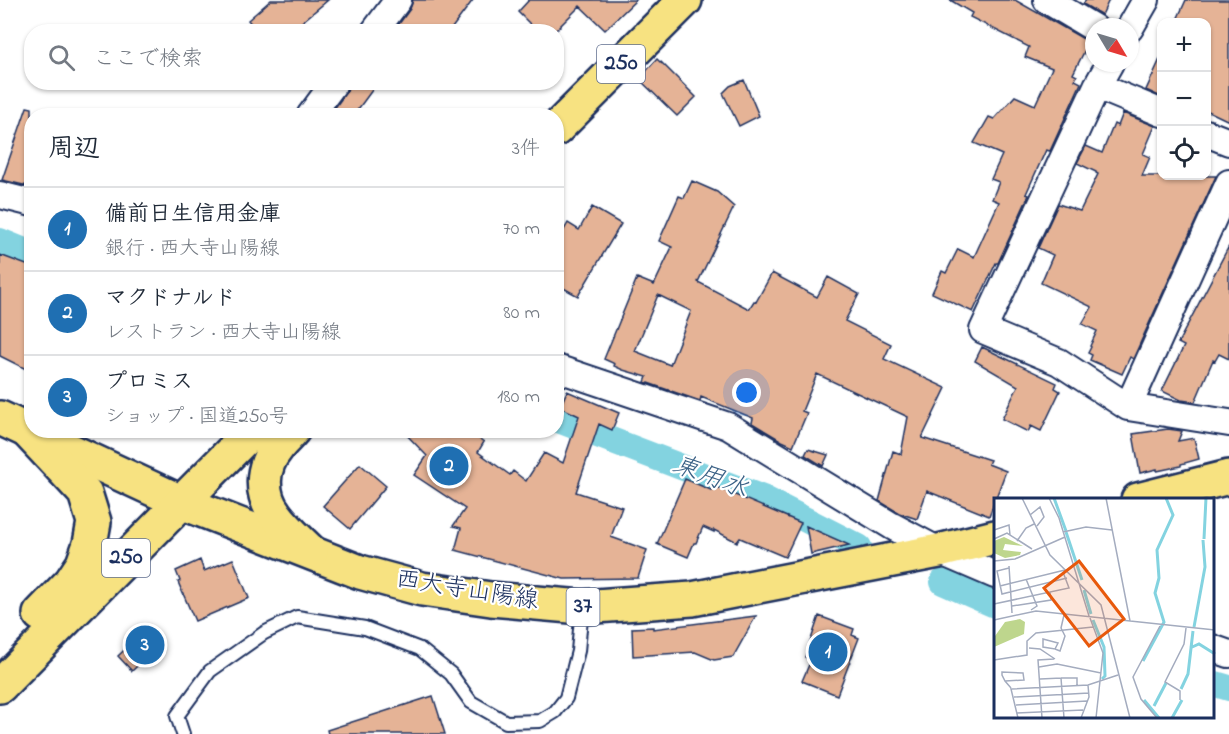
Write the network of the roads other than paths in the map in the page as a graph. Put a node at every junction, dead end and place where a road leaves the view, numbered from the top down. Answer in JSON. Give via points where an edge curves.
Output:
{"nodes":[{"id":1,"x":398,"y":0,"type":"edge"},
{"id":2,"x":685,"y":0,"type":"edge"},
{"id":3,"x":1047,"y":0,"type":"edge"},
{"id":4,"x":1146,"y":0,"type":"edge"},
{"id":5,"x":1136,"y":18,"type":"edge"},
{"id":6,"x":1085,"y":23,"type":"edge"},
{"id":7,"x":380,"y":24,"type":"edge"},
{"id":8,"x":1105,"y":72,"type":"edge"},
{"id":9,"x":1097,"y":86,"type":"junction"},
{"id":10,"x":330,"y":90,"type":"edge"},
{"id":11,"x":316,"y":108,"type":"edge"},
{"id":12,"x":1157,"y":111,"type":"edge"},
{"id":13,"x":564,"y":121,"type":"edge"},
{"id":14,"x":1211,"y":135,"type":"edge"},
{"id":15,"x":1229,"y":142,"type":"edge"},
{"id":16,"x":1229,"y":183,"type":"edge"},
{"id":17,"x":0,"y":195,"type":"edge"},
{"id":18,"x":24,"y":201,"type":"edge"},
{"id":19,"x":564,"y":371,"type":"edge"},
{"id":20,"x":1128,"y":407,"type":"junction"},
{"id":21,"x":1229,"y":423,"type":"edge"},
{"id":22,"x":28,"y":438,"type":"edge"},
{"id":23,"x":42,"y":438,"type":"edge"},
{"id":24,"x":245,"y":438,"type":"edge"},
{"id":25,"x":286,"y":438,"type":"edge"},
{"id":26,"x":1229,"y":477,"type":"edge"},
{"id":27,"x":1146,"y":498,"type":"edge"},
{"id":28,"x":181,"y":502,"type":"junction"},
{"id":29,"x":994,"y":537,"type":"edge"},
{"id":30,"x":939,"y":551,"type":"junction"},
{"id":31,"x":311,"y":552,"type":"junction"},
{"id":32,"x":994,"y":575,"type":"edge"},
{"id":33,"x":582,"y":607,"type":"junction"},
{"id":34,"x":1214,"y":649,"type":"edge"},
{"id":35,"x":1229,"y":654,"type":"edge"},
{"id":36,"x":0,"y":657,"type":"edge"},
{"id":37,"x":0,"y":686,"type":"edge"},
{"id":38,"x":183,"y":734,"type":"edge"}],
"edges":[{"from":1,"to":7,"type":"street"},
{"from":2,"to":13,"type":"main road","number":"250"},
{"from":3,"to":6,"type":"street"},
{"from":4,"to":5,"type":"street"},
{"from":8,"to":9,"type":"street"},
{"from":9,"to":12,"type":"street"},
{"from":9,"to":20,"type":"street","via":[[983,330],[1059,362]]},
{"from":10,"to":11,"type":"street"},
{"from":14,"to":15,"type":"street"},
{"from":16,"to":20,"type":"street"},
{"from":17,"to":18,"type":"street"},
{"from":19,"to":30,"type":"street","via":[[728,426]]},
{"from":20,"to":21,"type":"street"},
{"from":22,"to":36,"type":"main road","number":"250","via":[[86,494],[94,522],[82,564],[70,582]]},
{"from":23,"to":28,"type":"main road","name":"西大寺山陽線","number":"37"},
{"from":24,"to":28,"type":"main road","number":"250"},
{"from":25,"to":31,"type":"main road","via":[[267,464],[263,482],[274,514]]},
{"from":26,"to":27,"type":"main road"},
{"from":28,"to":31,"type":"main road","name":"西大寺山陽線","number":"37"},
{"from":28,"to":37,"type":"main road","number":"250"},
{"from":29,"to":30,"type":"main road","name":"西大寺山陽線","number":"37"},
{"from":30,"to":32,"type":"street"},
{"from":30,"to":33,"type":"main road","name":"西大寺山陽線","number":"37","via":[[692,598]]},
{"from":31,"to":33,"type":"main road","name":"西大寺山陽線","number":"37","via":[[360,572],[422,589]]},
{"from":33,"to":38,"type":"lane","via":[[578,651],[566,698],[555,712],[540,721],[506,722],[471,702],[451,674],[420,650],[365,628],[297,617],[264,633],[210,670],[177,716]]},
{"from":34,"to":35,"type":"street"}]}
